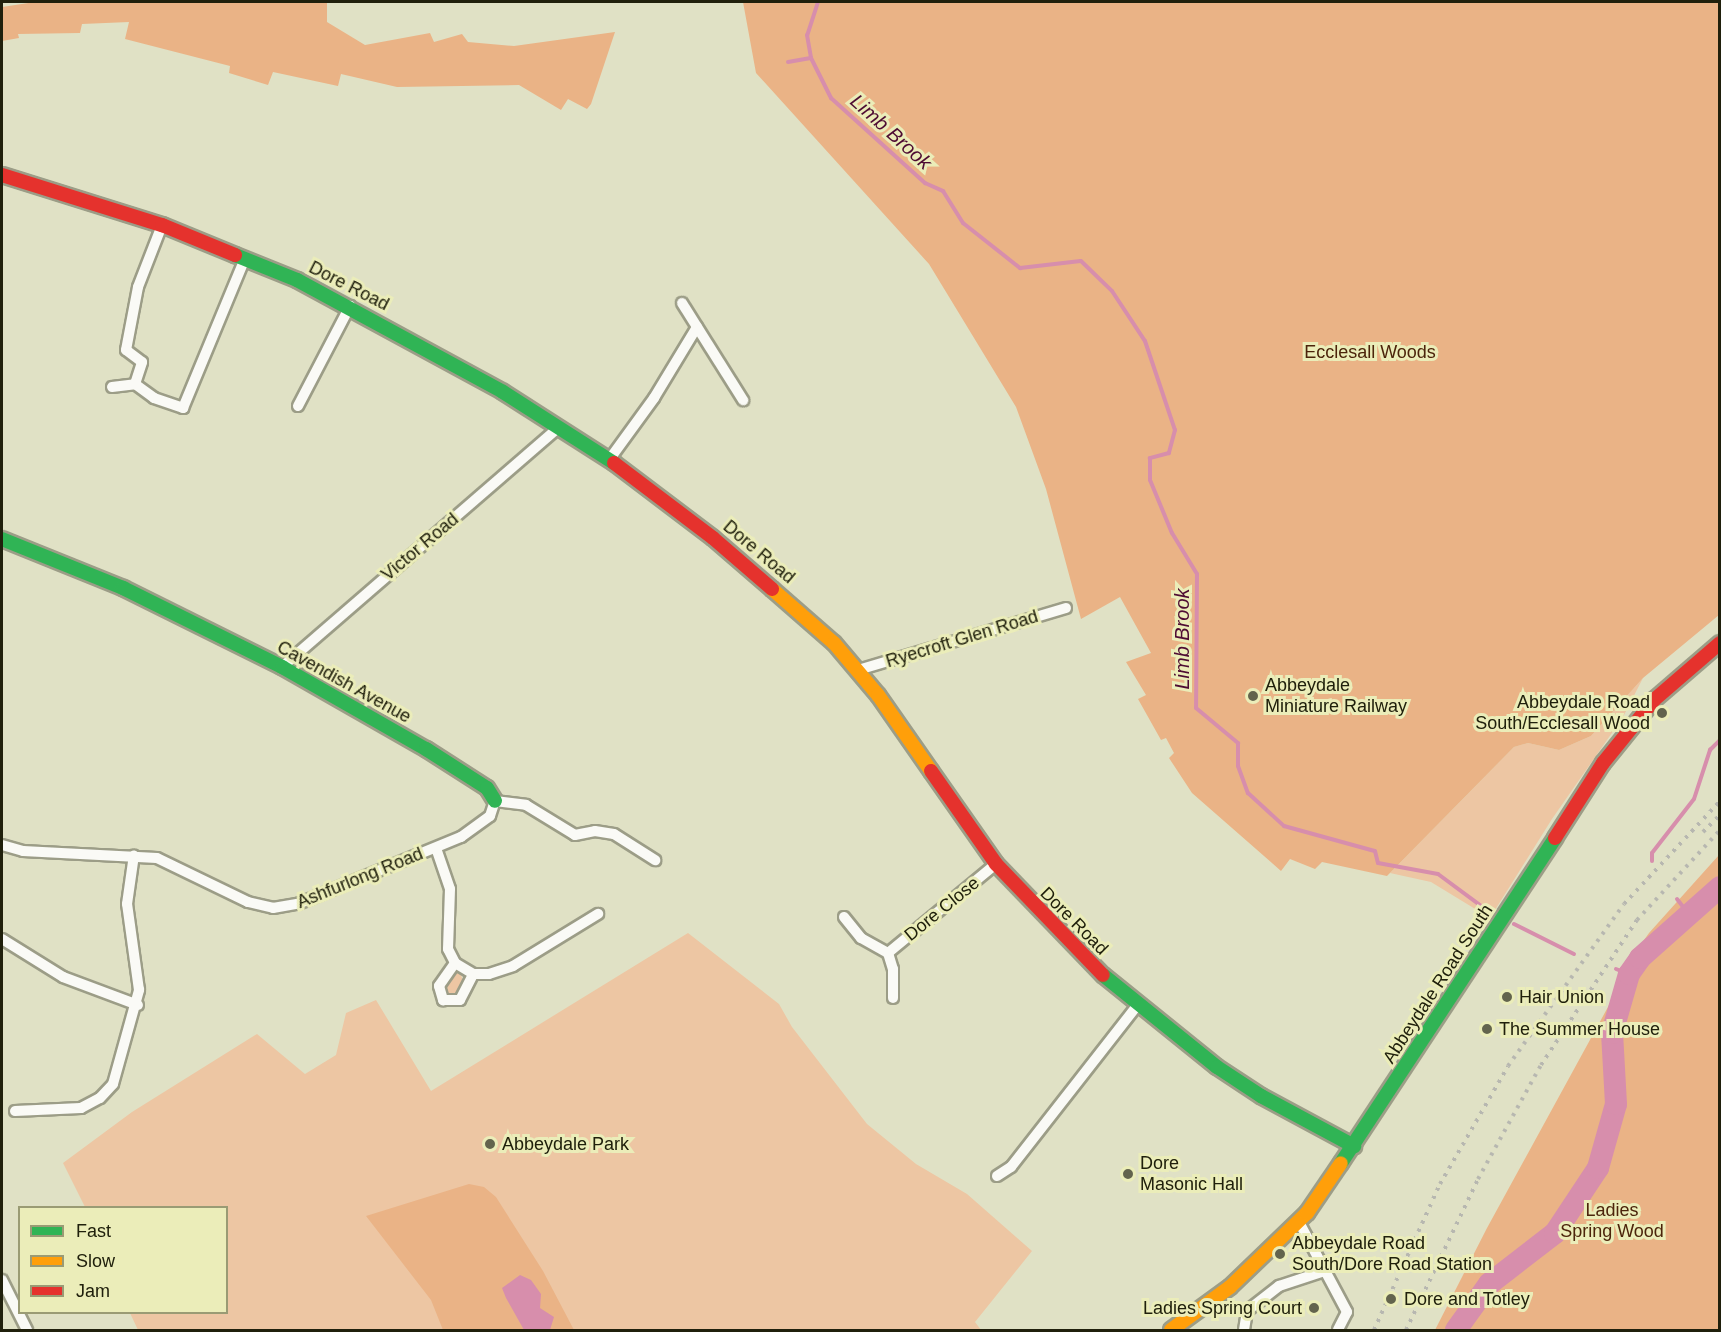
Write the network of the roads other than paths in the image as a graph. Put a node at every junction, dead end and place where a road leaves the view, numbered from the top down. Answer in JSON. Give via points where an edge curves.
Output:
{"nodes":[{"id":1,"x":2,"y":175,"type":"edge"},
{"id":2,"x":162,"y":225,"type":"junction"},
{"id":3,"x":246,"y":258,"type":"junction"},
{"id":4,"x":681,"y":303,"type":"dead end"},
{"id":5,"x":350,"y":306,"type":"junction"},
{"id":6,"x":697,"y":327,"type":"junction"},
{"id":7,"x":135,"y":384,"type":"junction"},
{"id":8,"x":112,"y":387,"type":"dead end"},
{"id":9,"x":743,"y":400,"type":"dead end"},
{"id":10,"x":298,"y":406,"type":"dead end"},
{"id":11,"x":559,"y":427,"type":"junction"},
{"id":12,"x":609,"y":460,"type":"junction"},
{"id":13,"x":2,"y":539,"type":"edge"},
{"id":14,"x":1066,"y":608,"type":"dead end"},
{"id":15,"x":1719,"y":643,"type":"edge"},
{"id":16,"x":282,"y":667,"type":"junction"},
{"id":17,"x":858,"y":670,"type":"junction"},
{"id":18,"x":495,"y":801,"type":"junction"},
{"id":19,"x":2,"y":845,"type":"edge"},
{"id":20,"x":436,"y":848,"type":"junction"},
{"id":21,"x":134,"y":855,"type":"junction"},
{"id":22,"x":655,"y":860,"type":"dead end"},
{"id":23,"x":996,"y":864,"type":"junction"},
{"id":24,"x":598,"y":914,"type":"dead end"},
{"id":25,"x":844,"y":917,"type":"dead end"},
{"id":26,"x":2,"y":939,"type":"edge"},
{"id":27,"x":888,"y":953,"type":"junction"},
{"id":28,"x":455,"y":963,"type":"junction"},
{"id":29,"x":473,"y":974,"type":"junction"},
{"id":30,"x":893,"y":998,"type":"dead end"},
{"id":31,"x":138,"y":1005,"type":"junction"},
{"id":32,"x":1137,"y":1006,"type":"junction"},
{"id":33,"x":15,"y":1111,"type":"dead end"},
{"id":34,"x":1353,"y":1146,"type":"junction"},
{"id":35,"x":997,"y":1176,"type":"dead end"},
{"id":36,"x":1299,"y":1222,"type":"junction"},
{"id":37,"x":1325,"y":1271,"type":"junction"},
{"id":38,"x":2,"y":1280,"type":"edge"},
{"id":39,"x":18,"y":1312,"type":"edge"},
{"id":40,"x":19,"y":1314,"type":"edge"},
{"id":41,"x":27,"y":1330,"type":"edge"},
{"id":42,"x":1171,"y":1330,"type":"edge"},
{"id":43,"x":1244,"y":1330,"type":"edge"},
{"id":44,"x":1338,"y":1330,"type":"edge"}],
"edges":[{"from":1,"to":2,"type":"street","name":"Dore Road"},
{"from":2,"to":3,"type":"street","name":"Dore Road"},
{"from":2,"to":7,"type":"street","via":[[138,287],[126,350],[141,362]]},
{"from":3,"to":5,"type":"street","name":"Dore Road"},
{"from":3,"to":7,"type":"street","via":[[183,408],[154,398]]},
{"from":4,"to":6,"type":"street"},
{"from":5,"to":10,"type":"street"},
{"from":5,"to":11,"type":"street","name":"Dore Road"},
{"from":6,"to":9,"type":"street"},
{"from":6,"to":12,"type":"street","via":[[654,398]]},
{"from":7,"to":8,"type":"street"},
{"from":11,"to":12,"type":"street","name":"Dore Road"},
{"from":11,"to":16,"type":"street","name":"Victor Road"},
{"from":12,"to":17,"type":"street","name":"Dore Road","via":[[713,537],[793,604]]},
{"from":13,"to":16,"type":"street","name":"Cavendish Avenue","via":[[123,588]]},
{"from":14,"to":17,"type":"street","name":"Ryecroft Glen Road"},
{"from":15,"to":34,"type":"street","name":"Abbeydale Road South","via":[[1654,700],[1603,764]]},
{"from":16,"to":18,"type":"street","name":"Cavendish Avenue","via":[[426,749],[487,788]]},
{"from":17,"to":23,"type":"street","name":"Dore Road"},
{"from":18,"to":20,"type":"street","name":"Ashfurlong Road","via":[[482,825]]},
{"from":18,"to":22,"type":"street","via":[[526,805],[575,835],[595,831],[614,834]]},
{"from":19,"to":21,"type":"street","name":"Ashfurlong Road","via":[[39,853]]},
{"from":20,"to":21,"type":"street","name":"Ashfurlong Road","via":[[282,908],[248,902],[167,861]]},
{"from":20,"to":28,"type":"street","via":[[450,889],[447,939]]},
{"from":21,"to":31,"type":"street","via":[[127,904],[137,964]]},
{"from":23,"to":27,"type":"street","name":"Dore Close"},
{"from":23,"to":32,"type":"street","name":"Dore Road","via":[[1040,913]]},
{"from":24,"to":29,"type":"street","via":[[513,966]]},
{"from":25,"to":27,"type":"street","name":"Dore Close","via":[[861,938]]},
{"from":26,"to":31,"type":"street","via":[[63,977]]},
{"from":27,"to":30,"type":"street","name":"Dore Close","via":[[894,969]]},
{"from":28,"to":29,"type":"street"},
{"from":28,"to":29,"type":"street","via":[[439,986],[443,1000],[460,1000]]},
{"from":31,"to":33,"type":"street","via":[[124,1055],[108,1092],[67,1111]]},
{"from":32,"to":34,"type":"street","name":"Dore Road","via":[[1257,1094]]},
{"from":32,"to":35,"type":"street","via":[[1011,1167]]},
{"from":34,"to":36,"type":"street","name":"Abbeydale Road South"},
{"from":36,"to":37,"type":"street"},
{"from":36,"to":42,"type":"street","name":"Abbeydale Road South","via":[[1230,1287]]},
{"from":37,"to":43,"type":"street","via":[[1279,1286],[1247,1311]]},
{"from":37,"to":44,"type":"street","via":[[1347,1312]]},
{"from":38,"to":39,"type":"street"},
{"from":40,"to":41,"type":"street"}]}
